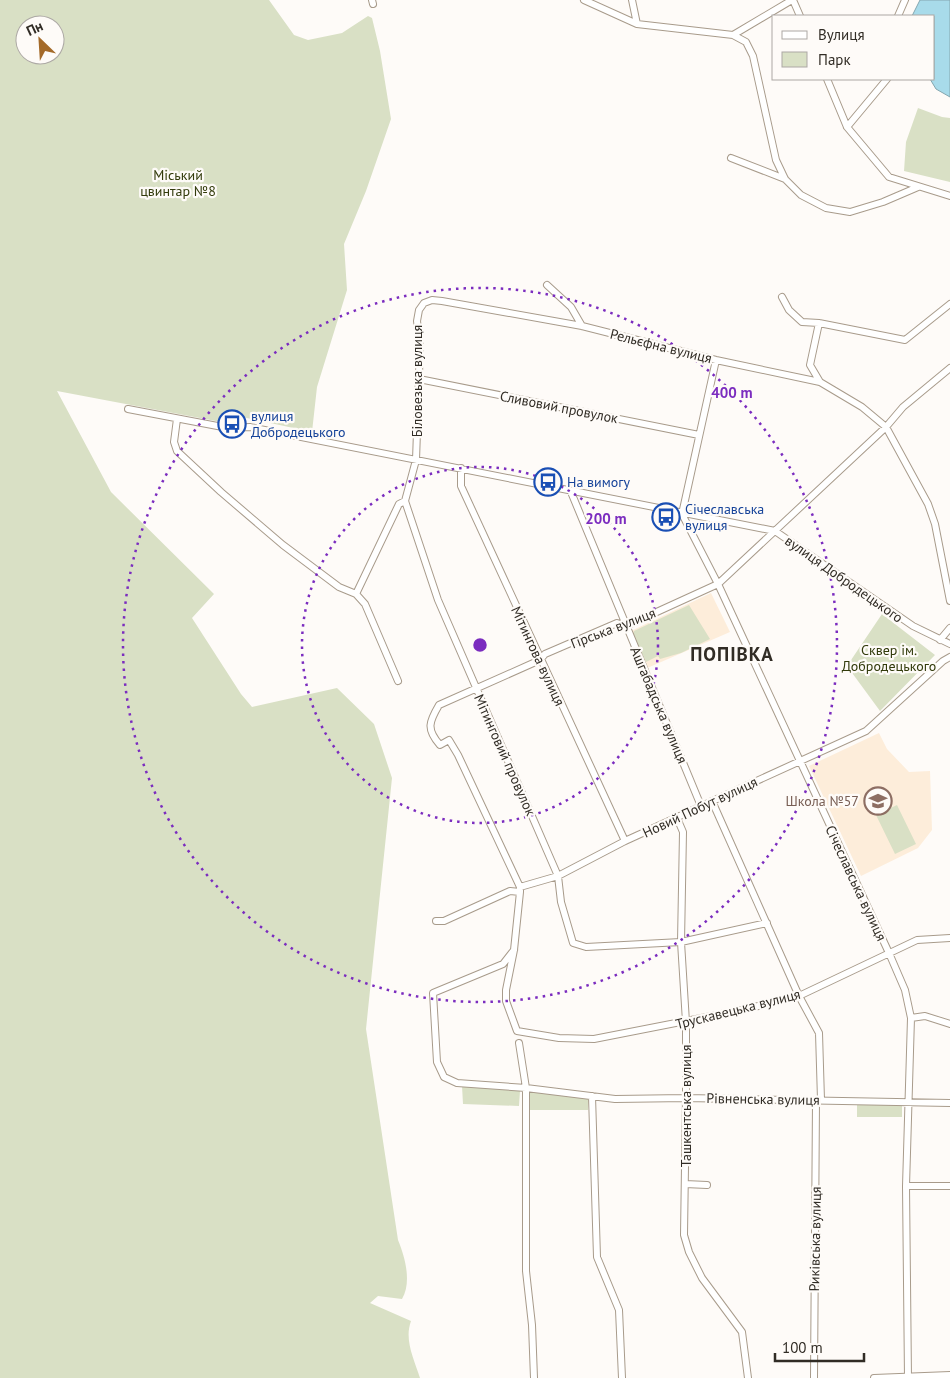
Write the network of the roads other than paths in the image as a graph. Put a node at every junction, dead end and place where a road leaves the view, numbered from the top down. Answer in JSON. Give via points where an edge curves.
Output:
{"nodes":[{"id":1,"x":584,"y":0,"type":"edge"},
{"id":2,"x":632,"y":0,"type":"edge"},
{"id":3,"x":793,"y":0,"type":"edge"},
{"id":4,"x":905,"y":0,"type":"edge"},
{"id":5,"x":800,"y":15,"type":"edge"},
{"id":6,"x":898,"y":15,"type":"edge"},
{"id":7,"x":638,"y":24,"type":"junction"},
{"id":8,"x":733,"y":35,"type":"junction"},
{"id":9,"x":827,"y":80,"type":"edge"},
{"id":10,"x":886,"y":80,"type":"edge"},
{"id":11,"x":847,"y":126,"type":"junction"},
{"id":12,"x":731,"y":158,"type":"dead end"},
{"id":13,"x":785,"y":179,"type":"junction"},
{"id":14,"x":918,"y":187,"type":"junction"},
{"id":15,"x":950,"y":196,"type":"edge"},
{"id":16,"x":547,"y":285,"type":"dead end"},
{"id":17,"x":782,"y":297,"type":"dead end"},
{"id":18,"x":424,"y":303,"type":"joint"},
{"id":19,"x":950,"y":304,"type":"edge"},
{"id":20,"x":819,"y":323,"type":"junction"},
{"id":21,"x":582,"y":326,"type":"junction"},
{"id":22,"x":716,"y":360,"type":"junction"},
{"id":23,"x":950,"y":368,"type":"edge"},
{"id":24,"x":419,"y":379,"type":"junction"},
{"id":25,"x":820,"y":382,"type":"junction"},
{"id":26,"x":128,"y":408,"type":"dead end"},
{"id":27,"x":177,"y":419,"type":"junction"},
{"id":28,"x":886,"y":427,"type":"junction"},
{"id":29,"x":699,"y":435,"type":"junction"},
{"id":30,"x":416,"y":460,"type":"junction"},
{"id":31,"x":460,"y":468,"type":"junction"},
{"id":32,"x":571,"y":492,"type":"junction"},
{"id":33,"x":405,"y":501,"type":"junction"},
{"id":34,"x":682,"y":514,"type":"junction"},
{"id":35,"x":776,"y":531,"type":"junction"},
{"id":36,"x":718,"y":584,"type":"junction"},
{"id":37,"x":356,"y":594,"type":"junction"},
{"id":38,"x":950,"y":601,"type":"edge"},
{"id":39,"x":626,"y":626,"type":"junction"},
{"id":40,"x":950,"y":628,"type":"edge"},
{"id":41,"x":940,"y":640,"type":"junction"},
{"id":42,"x":950,"y":644,"type":"edge"},
{"id":43,"x":950,"y":657,"type":"edge"},
{"id":44,"x":540,"y":660,"type":"junction"},
{"id":45,"x":398,"y":681,"type":"dead end"},
{"id":46,"x":476,"y":689,"type":"junction"},
{"id":47,"x":800,"y":761,"type":"junction"},
{"id":48,"x":712,"y":802,"type":"junction"},
{"id":49,"x":701,"y":806,"type":"junction"},
{"id":50,"x":677,"y":818,"type":"junction"},
{"id":51,"x":624,"y":841,"type":"junction"},
{"id":52,"x":558,"y":876,"type":"junction"},
{"id":53,"x":520,"y":889,"type":"junction"},
{"id":54,"x":436,"y":921,"type":"dead end"},
{"id":55,"x":767,"y":923,"type":"junction"},
{"id":56,"x":950,"y":938,"type":"edge"},
{"id":57,"x":681,"y":942,"type":"junction"},
{"id":58,"x":514,"y":950,"type":"junction"},
{"id":59,"x":889,"y":953,"type":"junction"},
{"id":60,"x":799,"y":996,"type":"junction"},
{"id":61,"x":911,"y":1018,"type":"junction"},
{"id":62,"x":686,"y":1022,"type":"junction"},
{"id":63,"x":950,"y":1024,"type":"edge"},
{"id":64,"x":519,"y":1044,"type":"dead end"},
{"id":65,"x":526,"y":1088,"type":"junction"},
{"id":66,"x":592,"y":1096,"type":"junction"},
{"id":67,"x":686,"y":1098,"type":"junction"},
{"id":68,"x":819,"y":1100,"type":"junction"},
{"id":69,"x":907,"y":1102,"type":"junction"},
{"id":70,"x":950,"y":1103,"type":"edge"},
{"id":71,"x":685,"y":1184,"type":"junction"},
{"id":72,"x":707,"y":1185,"type":"dead end"},
{"id":73,"x":906,"y":1186,"type":"junction"},
{"id":74,"x":950,"y":1186,"type":"edge"},
{"id":75,"x":950,"y":1375,"type":"edge"},
{"id":76,"x":534,"y":1378,"type":"edge"},
{"id":77,"x":622,"y":1378,"type":"edge"},
{"id":78,"x":748,"y":1378,"type":"edge"},
{"id":79,"x":814,"y":1378,"type":"edge"},
{"id":80,"x":874,"y":1378,"type":"edge"},
{"id":81,"x":908,"y":1378,"type":"edge"}],
"edges":[{"from":1,"to":7,"type":"street"},
{"from":2,"to":7,"type":"street"},
{"from":3,"to":5,"type":"street"},
{"from":3,"to":8,"type":"street"},
{"from":4,"to":6,"type":"street"},
{"from":7,"to":8,"type":"street"},
{"from":8,"to":13,"type":"street","via":[[746,42],[753,56],[776,160]]},
{"from":9,"to":11,"type":"street"},
{"from":10,"to":11,"type":"street"},
{"from":11,"to":14,"type":"street","via":[[889,177]]},
{"from":12,"to":13,"type":"street"},
{"from":13,"to":14,"type":"street","via":[[801,195],[826,208],[850,212]]},
{"from":14,"to":15,"type":"street"},
{"from":16,"to":21,"type":"street","via":[[571,306]]},
{"from":17,"to":20,"type":"street","via":[[789,310],[802,322]]},
{"from":18,"to":21,"type":"street","name":"Рельєфна вулиця","via":[[442,301]]},
{"from":18,"to":24,"type":"street","name":"Біловезька вулиця","via":[[417,321]]},
{"from":19,"to":20,"type":"street","via":[[905,340]]},
{"from":20,"to":25,"type":"street","via":[[810,365]]},
{"from":21,"to":22,"type":"street","name":"Рельєфна вулиця"},
{"from":22,"to":25,"type":"street","name":"Рельєфна вулиця"},
{"from":22,"to":29,"type":"street"},
{"from":23,"to":28,"type":"street","name":"Гірська вулиця","via":[[903,407]]},
{"from":24,"to":29,"type":"street","name":"Сливовий провулок"},
{"from":24,"to":30,"type":"street","name":"Біловезька вулиця"},
{"from":25,"to":28,"type":"street","name":"Рельєфна вулиця","via":[[862,407]]},
{"from":26,"to":27,"type":"street","name":"вулиця Добродецького"},
{"from":27,"to":30,"type":"street","name":"вулиця Добродецького","via":[[228,428],[250,427]]},
{"from":27,"to":37,"type":"street","via":[[174,442],[178,451],[283,545],[339,587]]},
{"from":28,"to":35,"type":"street","name":"Гірська вулиця"},
{"from":28,"to":38,"type":"street","via":[[928,504]]},
{"from":29,"to":34,"type":"street"},
{"from":30,"to":31,"type":"street","name":"вулиця Добродецького"},
{"from":30,"to":33,"type":"street","name":"Біловезька вулиця"},
{"from":31,"to":32,"type":"street","name":"вулиця Добродецького"},
{"from":31,"to":44,"type":"street","name":"Мітингова вулиця","via":[[461,486]]},
{"from":32,"to":34,"type":"street","name":"вулиця Добродецького"},
{"from":32,"to":39,"type":"street","name":"Ашгабадська вулиця"},
{"from":33,"to":37,"type":"street","via":[[400,504]]},
{"from":33,"to":46,"type":"street","name":"Мітинговий провулок","via":[[438,600]]},
{"from":34,"to":35,"type":"street","name":"вулиця Добродецького"},
{"from":34,"to":36,"type":"street","name":"Січеславська вулиця"},
{"from":35,"to":36,"type":"street","name":"Гірська вулиця"},
{"from":35,"to":41,"type":"street","name":"вулиця Добродецького","via":[[873,600]]},
{"from":36,"to":39,"type":"street","name":"Гірська вулиця"},
{"from":36,"to":47,"type":"street","name":"Січеславська вулиця"},
{"from":37,"to":45,"type":"street","via":[[365,604]]},
{"from":39,"to":44,"type":"street","name":"Гірська вулиця","via":[[617,623],[545,654]]},
{"from":39,"to":49,"type":"street","name":"Ашгабадська вулиця"},
{"from":40,"to":41,"type":"street"},
{"from":41,"to":42,"type":"street","name":"вулиця Добродецького"},
{"from":43,"to":47,"type":"street","name":"Новий Побут вулиця","via":[[873,726]]},
{"from":44,"to":46,"type":"street","name":"Гірська вулиця"},
{"from":44,"to":51,"type":"street","name":"Мітингова вулиця"},
{"from":46,"to":52,"type":"street","name":"Мітинговий провулок"},
{"from":46,"to":53,"type":"street","name":"Гірська вулиця","via":[[439,704],[433,714],[431,734],[440,745],[449,740],[458,755]]},
{"from":47,"to":48,"type":"street","name":"Новий Побут вулиця"},
{"from":47,"to":59,"type":"street","name":"Січеславська вулиця"},
{"from":48,"to":49,"type":"street","name":"Новий Побут вулиця"},
{"from":48,"to":55,"type":"street"},
{"from":49,"to":50,"type":"street","name":"Новий Побут вулиця"},
{"from":50,"to":51,"type":"street","name":"Новий Побут вулиця"},
{"from":50,"to":57,"type":"street","name":"Ташкентська вулиця","via":[[683,832]]},
{"from":51,"to":52,"type":"street","name":"Новий Побут вулиця"},
{"from":52,"to":53,"type":"street","name":"Новий Побут вулиця"},
{"from":52,"to":57,"type":"street","name":"Мітинговий провулок","via":[[570,936],[578,946]]},
{"from":53,"to":54,"type":"street","name":"Новий Побут вулиця","via":[[444,922]]},
{"from":53,"to":58,"type":"street"},
{"from":55,"to":57,"type":"street"},
{"from":55,"to":60,"type":"street"},
{"from":56,"to":59,"type":"street","name":"Трускавецька вулиця","via":[[917,940]]},
{"from":57,"to":62,"type":"street","name":"Ташкентська вулиця"},
{"from":58,"to":62,"type":"street","name":"Трускавецька вулиця","via":[[506,1000],[516,1031],[559,1038],[594,1039]]},
{"from":58,"to":65,"type":"street","name":"Рівненська вулиця","via":[[503,964],[433,993],[437,1062],[444,1077],[457,1082]]},
{"from":59,"to":60,"type":"street","name":"Трускавецька вулиця"},
{"from":59,"to":61,"type":"street","name":"Січеславська вулиця","via":[[905,990]]},
{"from":60,"to":62,"type":"street","name":"Трускавецька вулиця"},
{"from":60,"to":68,"type":"street","via":[[819,1033]]},
{"from":61,"to":63,"type":"street","via":[[925,1016]]},
{"from":61,"to":69,"type":"street","name":"Січеславська вулиця"},
{"from":62,"to":67,"type":"street","name":"Ташкентська вулиця"},
{"from":64,"to":65,"type":"street"},
{"from":65,"to":66,"type":"street","name":"Рівненська вулиця"},
{"from":65,"to":76,"type":"street","via":[[526,1271]]},
{"from":66,"to":67,"type":"street","name":"Рівненська вулиця","via":[[615,1099]]},
{"from":66,"to":77,"type":"street","via":[[597,1257],[618,1310]]},
{"from":67,"to":68,"type":"street","name":"Рівненська вулиця"},
{"from":67,"to":71,"type":"street","name":"Ташкентська вулиця"},
{"from":68,"to":69,"type":"street","name":"Рівненська вулиця"},
{"from":68,"to":79,"type":"street","name":"Риківська вулиця"},
{"from":69,"to":70,"type":"street","name":"Рівненська вулиця"},
{"from":69,"to":73,"type":"street","name":"Січеславська вулиця"},
{"from":71,"to":72,"type":"street"},
{"from":71,"to":78,"type":"street","name":"Ташкентська вулиця","via":[[684,1234],[689,1252],[702,1278],[742,1332]]},
{"from":73,"to":74,"type":"street"},
{"from":73,"to":81,"type":"street","name":"Січеславська вулиця"},
{"from":75,"to":81,"type":"street"},
{"from":80,"to":81,"type":"street"}]}
